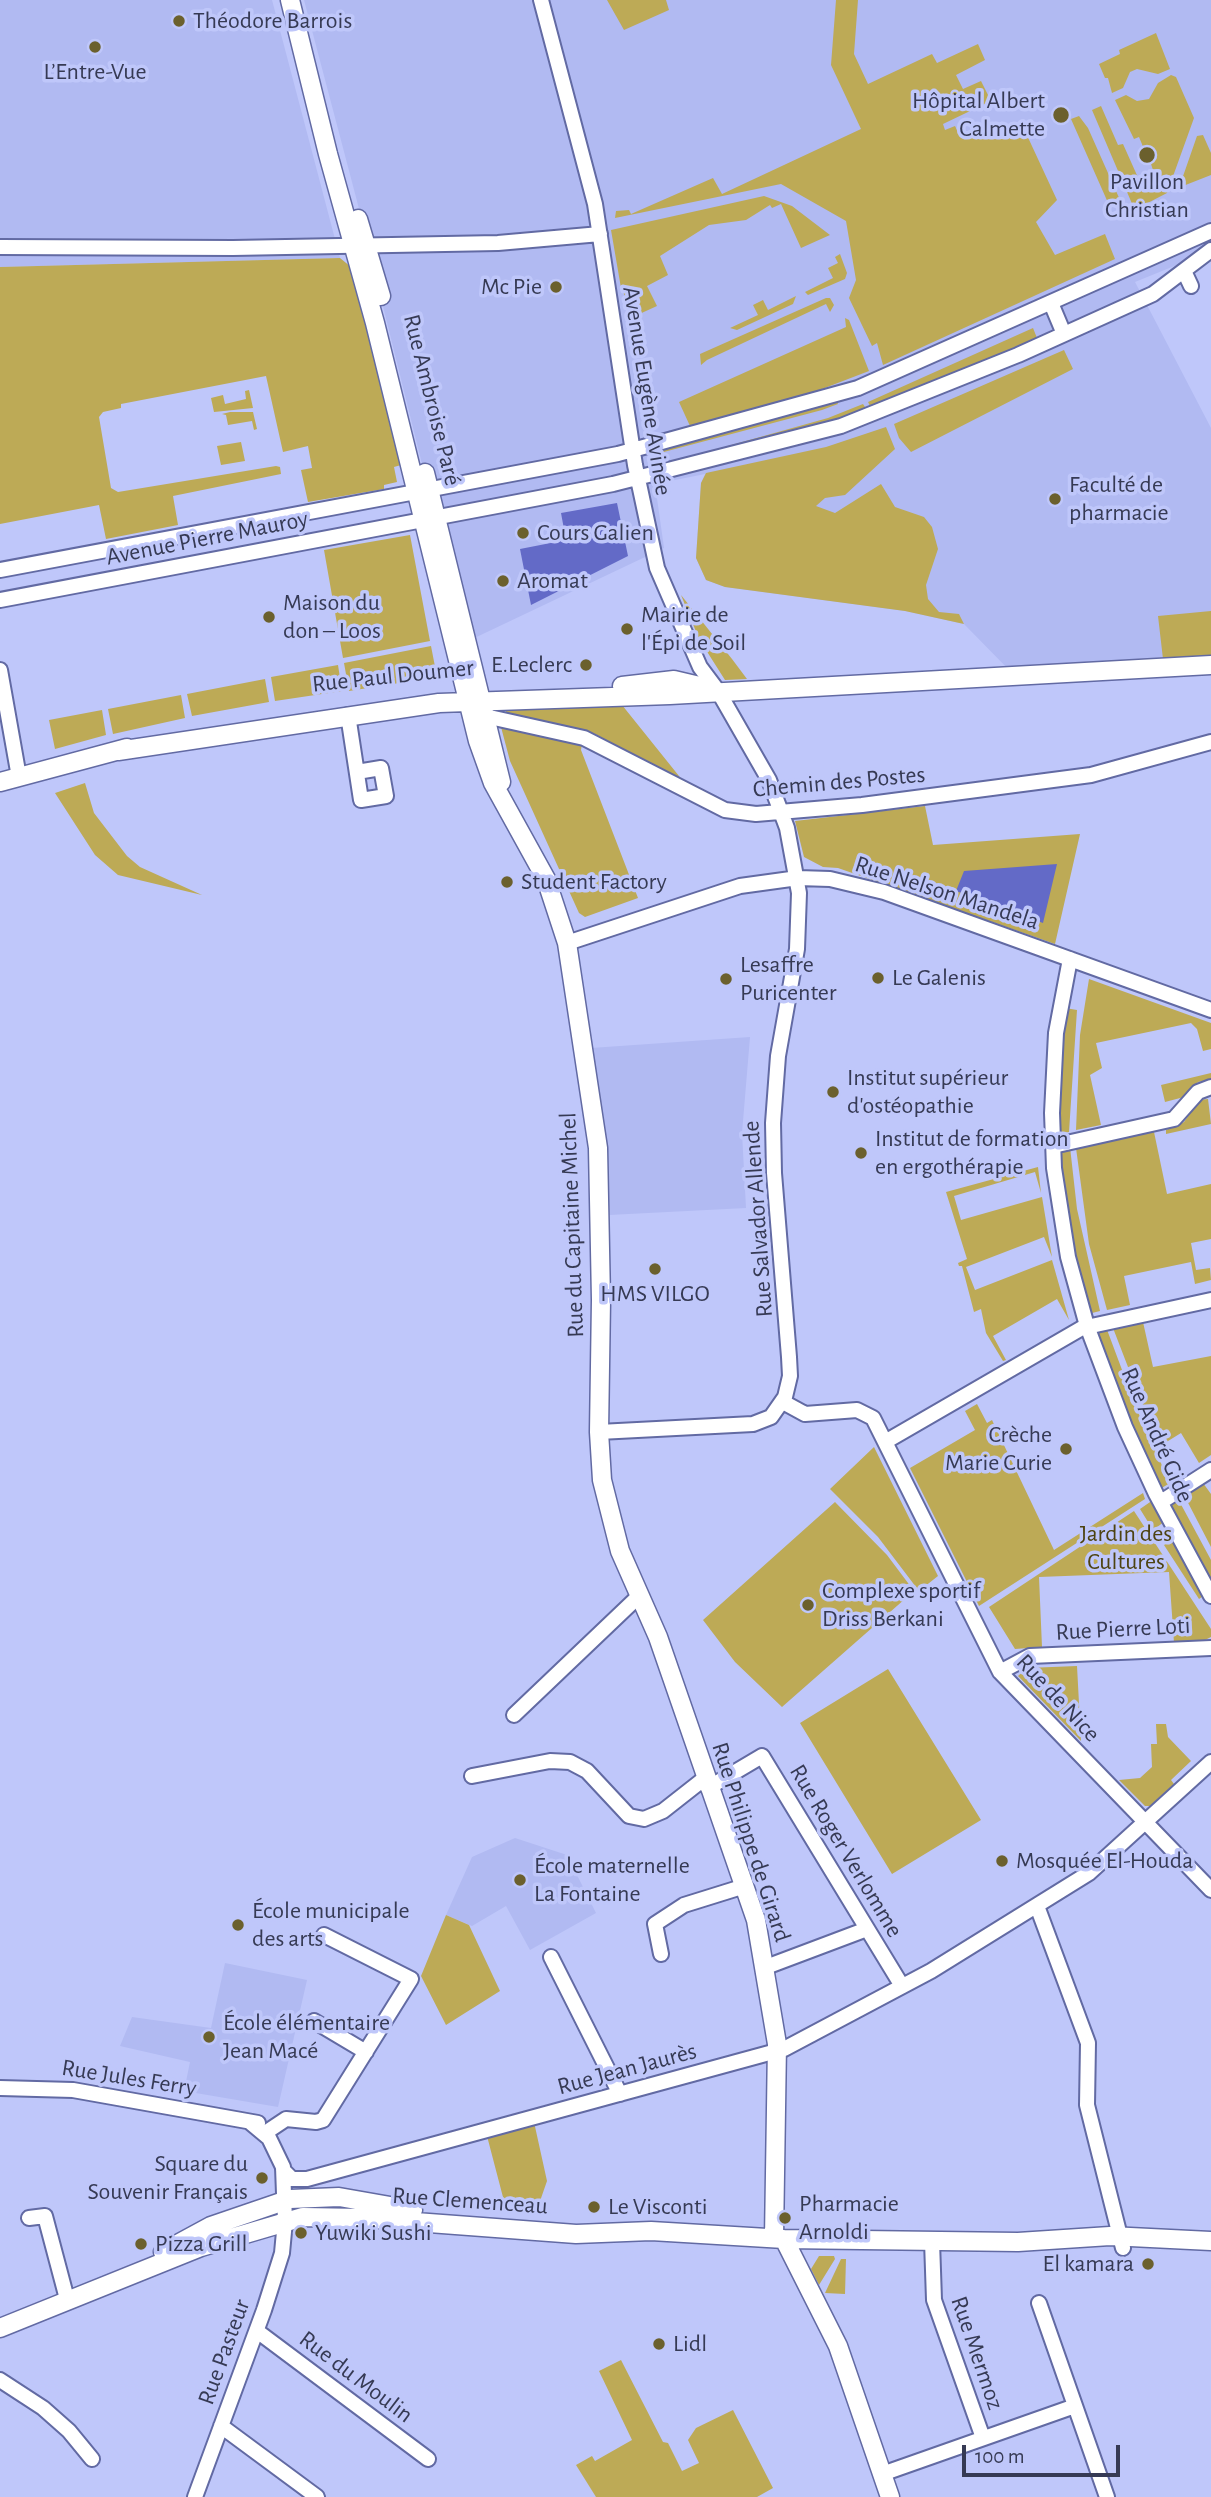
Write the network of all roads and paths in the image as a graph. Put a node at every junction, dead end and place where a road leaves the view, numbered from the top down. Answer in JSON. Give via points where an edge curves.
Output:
{"nodes":[{"id":1,"x":290,"y":0,"type":"edge"},
{"id":2,"x":541,"y":0,"type":"edge"},
{"id":3,"x":551,"y":0,"type":"edge"},
{"id":4,"x":576,"y":126,"type":"junction"},
{"id":5,"x":1211,"y":231,"type":"edge"},
{"id":6,"x":600,"y":234,"type":"junction"},
{"id":7,"x":360,"y":244,"type":"junction"},
{"id":8,"x":0,"y":247,"type":"edge"},
{"id":9,"x":1211,"y":250,"type":"edge"},
{"id":10,"x":1184,"y":271,"type":"junction"},
{"id":11,"x":1191,"y":286,"type":"dead end"},
{"id":12,"x":1051,"y":303,"type":"junction"},
{"id":13,"x":1064,"y":334,"type":"junction"},
{"id":14,"x":633,"y":450,"type":"junction"},
{"id":15,"x":637,"y":478,"type":"junction"},
{"id":16,"x":423,"y":491,"type":"junction"},
{"id":17,"x":429,"y":519,"type":"junction"},
{"id":18,"x":0,"y":570,"type":"edge"},
{"id":19,"x":0,"y":600,"type":"edge"},
{"id":20,"x":1211,"y":665,"type":"edge"},
{"id":21,"x":0,"y":670,"type":"edge"},
{"id":22,"x":718,"y":691,"type":"junction"},
{"id":23,"x":475,"y":700,"type":"junction"},
{"id":24,"x":348,"y":715,"type":"junction"},
{"id":25,"x":1211,"y":742,"type":"edge"},
{"id":26,"x":118,"y":751,"type":"junction"},
{"id":27,"x":356,"y":772,"type":"dead end"},
{"id":28,"x":19,"y":777,"type":"junction"},
{"id":29,"x":0,"y":782,"type":"edge"},
{"id":30,"x":782,"y":812,"type":"junction"},
{"id":31,"x":798,"y":878,"type":"junction"},
{"id":32,"x":567,"y":943,"type":"junction"},
{"id":33,"x":1070,"y":958,"type":"junction"},
{"id":34,"x":1211,"y":1010,"type":"edge"},
{"id":35,"x":1211,"y":1087,"type":"edge"},
{"id":36,"x":1053,"y":1146,"type":"junction"},
{"id":37,"x":1211,"y":1300,"type":"edge"},
{"id":38,"x":1087,"y":1326,"type":"junction"},
{"id":39,"x":783,"y":1402,"type":"junction"},
{"id":40,"x":599,"y":1432,"type":"junction"},
{"id":41,"x":885,"y":1442,"type":"junction"},
{"id":42,"x":1211,"y":1469,"type":"edge"},
{"id":43,"x":1161,"y":1502,"type":"junction"},
{"id":44,"x":640,"y":1595,"type":"junction"},
{"id":45,"x":1211,"y":1595,"type":"edge"},
{"id":46,"x":1211,"y":1648,"type":"edge"},
{"id":47,"x":1000,"y":1672,"type":"junction"},
{"id":48,"x":514,"y":1716,"type":"dead end"},
{"id":49,"x":1211,"y":1762,"type":"edge"},
{"id":50,"x":472,"y":1776,"type":"dead end"},
{"id":51,"x":707,"y":1783,"type":"junction"},
{"id":52,"x":1145,"y":1823,"type":"junction"},
{"id":53,"x":745,"y":1886,"type":"junction"},
{"id":54,"x":1210,"y":1888,"type":"edge"},
{"id":55,"x":1037,"y":1906,"type":"junction"},
{"id":56,"x":867,"y":1929,"type":"junction"},
{"id":57,"x":324,"y":1935,"type":"dead end"},
{"id":58,"x":661,"y":1954,"type":"dead end"},
{"id":59,"x":551,"y":1956,"type":"dead end"},
{"id":60,"x":766,"y":1967,"type":"junction"},
{"id":61,"x":902,"y":1986,"type":"junction"},
{"id":62,"x":314,"y":2021,"type":"dead end"},
{"id":63,"x":777,"y":2051,"type":"junction"},
{"id":64,"x":366,"y":2052,"type":"junction"},
{"id":65,"x":0,"y":2088,"type":"edge"},
{"id":66,"x":620,"y":2094,"type":"junction"},
{"id":67,"x":268,"y":2130,"type":"junction"},
{"id":68,"x":283,"y":2169,"type":"junction"},
{"id":69,"x":295,"y":2180,"type":"junction"},
{"id":70,"x":287,"y":2208,"type":"junction"},
{"id":71,"x":29,"y":2218,"type":"dead end"},
{"id":72,"x":652,"y":2231,"type":"junction"},
{"id":73,"x":779,"y":2238,"type":"junction"},
{"id":74,"x":932,"y":2241,"type":"junction"},
{"id":75,"x":1211,"y":2241,"type":"edge"},
{"id":76,"x":1123,"y":2242,"type":"junction"},
{"id":77,"x":1211,"y":2247,"type":"edge"},
{"id":78,"x":65,"y":2294,"type":"junction"},
{"id":79,"x":1039,"y":2303,"type":"dead end"},
{"id":80,"x":0,"y":2316,"type":"edge"},
{"id":81,"x":0,"y":2328,"type":"edge"},
{"id":82,"x":257,"y":2331,"type":"junction"},
{"id":83,"x":0,"y":2380,"type":"edge"},
{"id":84,"x":1075,"y":2406,"type":"junction"},
{"id":85,"x":221,"y":2426,"type":"junction"},
{"id":86,"x":983,"y":2438,"type":"junction"},
{"id":87,"x":92,"y":2459,"type":"dead end"},
{"id":88,"x":428,"y":2459,"type":"dead end"},
{"id":89,"x":882,"y":2474,"type":"junction"},
{"id":90,"x":195,"y":2497,"type":"edge"},
{"id":91,"x":317,"y":2497,"type":"edge"},
{"id":92,"x":890,"y":2497,"type":"edge"},
{"id":93,"x":1107,"y":2497,"type":"edge"}],
"edges":[{"from":1,"to":7,"type":"main road","name":"Rue Ambroise Paré","via":[[319,114]]},
{"from":2,"to":4,"type":"street","name":"Avenue Eugène Avinée"},
{"from":3,"to":4,"type":"street","name":"Avenue Eugène Avinée"},
{"from":4,"to":6,"type":"street","name":"Avenue Eugène Avinée"},
{"from":5,"to":12,"type":"street","name":"Avenue Pierre Mauroy"},
{"from":6,"to":7,"type":"street","via":[[514,242]]},
{"from":6,"to":14,"type":"street","name":"Avenue Eugène Avinée"},
{"from":7,"to":8,"type":"street"},
{"from":7,"to":16,"type":"main road","name":"Rue Ambroise Paré"},
{"from":9,"to":10,"type":"street","name":"Avenue Pierre Mauroy"},
{"from":10,"to":11,"type":"street"},
{"from":10,"to":13,"type":"street","name":"Avenue Pierre Mauroy","via":[[1153,294]]},
{"from":12,"to":13,"type":"street"},
{"from":12,"to":14,"type":"street","name":"Avenue Pierre Mauroy","via":[[880,380]]},
{"from":13,"to":15,"type":"street","name":"Avenue Pierre Mauroy","via":[[891,408],[825,430]]},
{"from":14,"to":15,"type":"street","name":"Avenue Eugène Avinée"},
{"from":14,"to":16,"type":"street","name":"Avenue Pierre Mauroy"},
{"from":15,"to":17,"type":"street","name":"Avenue Pierre Mauroy"},
{"from":15,"to":22,"type":"street","name":"Avenue Eugène Avinée","via":[[653,554],[669,599],[701,667]]},
{"from":16,"to":17,"type":"main road","name":"Rue Ambroise Paré"},
{"from":16,"to":18,"type":"street","name":"Avenue Pierre Mauroy"},
{"from":17,"to":19,"type":"street","name":"Avenue Pierre Mauroy"},
{"from":17,"to":23,"type":"main road","name":"Rue Ambroise Paré"},
{"from":20,"to":22,"type":"main road","name":"Rue Paul Doumer"},
{"from":21,"to":28,"type":"street"},
{"from":22,"to":23,"type":"main road","name":"Rue Paul Doumer","via":[[674,680]]},
{"from":22,"to":30,"type":"street","name":"Rue Salvador Allende"},
{"from":23,"to":24,"type":"main road","name":"Rue Paul Doumer"},
{"from":23,"to":26,"type":"main road","name":"Rue Paul Doumer","via":[[268,715]]},
{"from":23,"to":30,"type":"street","name":"Chemin des Postes","via":[[584,738],[725,810]]},
{"from":23,"to":32,"type":"main road","name":"Rue du Capitaine Michel","via":[[489,775],[546,879]]},
{"from":24,"to":26,"type":"main road","name":"Rue Paul Doumer"},
{"from":24,"to":27,"type":"street"},
{"from":25,"to":30,"type":"street","name":"Chemin des Postes","via":[[1101,773]]},
{"from":26,"to":28,"type":"main road","name":"Rue Paul Doumer"},
{"from":28,"to":29,"type":"main road","name":"Rue Paul Doumer"},
{"from":30,"to":31,"type":"street","name":"Rue Salvador Allende"},
{"from":31,"to":32,"type":"street","name":"Rue Nelson Mandela","via":[[728,889]]},
{"from":31,"to":33,"type":"street","name":"Rue Nelson Mandela","via":[[864,886]]},
{"from":31,"to":39,"type":"street","name":"Rue Salvador Allende","via":[[797,949],[779,1047],[773,1123],[790,1366]]},
{"from":32,"to":40,"type":"main road","name":"Rue du Capitaine Michel","via":[[598,1149]]},
{"from":33,"to":34,"type":"street","name":"Rue Nelson Mandela"},
{"from":33,"to":36,"type":"street","name":"Rue André Gide","via":[[1054,1048]]},
{"from":35,"to":36,"type":"street","via":[[1198,1092],[1174,1119]]},
{"from":36,"to":38,"type":"street","name":"Rue André Gide","via":[[1065,1241]]},
{"from":37,"to":38,"type":"street"},
{"from":38,"to":41,"type":"street"},
{"from":38,"to":43,"type":"street","name":"Rue André Gide","via":[[1125,1427]]},
{"from":39,"to":40,"type":"street","via":[[771,1416],[754,1424]]},
{"from":39,"to":41,"type":"street","name":"Rue de Nice","via":[[805,1413],[866,1412]]},
{"from":40,"to":44,"type":"main road","name":"Rue du Capitaine Michel","via":[[609,1514]]},
{"from":41,"to":47,"type":"street","name":"Rue de Nice"},
{"from":42,"to":43,"type":"street"},
{"from":43,"to":45,"type":"street","name":"Rue André Gide"},
{"from":44,"to":48,"type":"street"},
{"from":44,"to":51,"type":"main road","name":"Rue Philippe de Girard"},
{"from":46,"to":47,"type":"street","name":"Rue Pierre Loti","via":[[1030,1656]]},
{"from":47,"to":52,"type":"street","name":"Rue de Nice"},
{"from":49,"to":52,"type":"street","name":"Rue Jean Jaurès"},
{"from":50,"to":51,"type":"street","via":[[550,1761],[569,1762],[587,1770],[629,1816],[644,1819]]},
{"from":51,"to":53,"type":"main road","name":"Rue Philippe de Girard"},
{"from":51,"to":56,"type":"street","name":"Rue Roger Verlomme","via":[[762,1756]]},
{"from":52,"to":54,"type":"street","name":"Rue de Nice"},
{"from":52,"to":55,"type":"street","name":"Rue Jean Jaurès","via":[[1098,1867]]},
{"from":53,"to":58,"type":"street","via":[[684,1905],[655,1924]]},
{"from":53,"to":60,"type":"main road","name":"Rue Philippe de Girard"},
{"from":55,"to":61,"type":"street","name":"Rue Jean Jaurès"},
{"from":55,"to":76,"type":"street","via":[[1088,2043],[1087,2105]]},
{"from":56,"to":60,"type":"street"},
{"from":56,"to":61,"type":"street","name":"Rue Roger Verlomme"},
{"from":57,"to":64,"type":"street","via":[[411,1979]]},
{"from":59,"to":66,"type":"street"},
{"from":60,"to":63,"type":"main road","name":"Rue Philippe de Girard"},
{"from":61,"to":63,"type":"street","name":"Rue Jean Jaurès"},
{"from":62,"to":64,"type":"street"},
{"from":63,"to":66,"type":"street","name":"Rue Jean Jaurès"},
{"from":63,"to":73,"type":"main road","name":"Rue Philippe de Girard"},
{"from":64,"to":67,"type":"street","via":[[323,2120],[286,2119]]},
{"from":65,"to":67,"type":"street","name":"Rue Jules Ferry","via":[[73,2090]]},
{"from":66,"to":69,"type":"street","name":"Rue Jean Jaurès"},
{"from":67,"to":68,"type":"street"},
{"from":67,"to":69,"type":"street","via":[[287,2153]]},
{"from":68,"to":69,"type":"street"},
{"from":68,"to":70,"type":"street"},
{"from":69,"to":70,"type":"street"},
{"from":70,"to":72,"type":"main road","name":"Rue Clemenceau","via":[[320,2216],[576,2234]]},
{"from":70,"to":72,"type":"main road","name":"Rue Clemenceau","via":[[339,2197],[427,2212]]},
{"from":70,"to":78,"type":"main road","name":"Rue Clemenceau","via":[[201,2246]]},
{"from":70,"to":78,"type":"main road","name":"Rue Clemenceau","via":[[211,2226],[156,2256]]},
{"from":70,"to":82,"type":"street","name":"Rue Pasteur","via":[[278,2270]]},
{"from":71,"to":78,"type":"street","via":[[45,2216]]},
{"from":72,"to":73,"type":"main road","name":"Rue Clemenceau"},
{"from":73,"to":74,"type":"main road","name":"Rue Clemenceau"},
{"from":73,"to":89,"type":"main road","via":[[838,2346]]},
{"from":74,"to":76,"type":"main road","name":"Rue Clemenceau"},
{"from":74,"to":86,"type":"street","name":"Rue Mermoz","via":[[933,2300]]},
{"from":75,"to":76,"type":"main road"},
{"from":76,"to":77,"type":"main road"},
{"from":78,"to":80,"type":"main road","name":"Rue Clemenceau"},
{"from":78,"to":81,"type":"main road","name":"Rue Clemenceau"},
{"from":79,"to":84,"type":"street"},
{"from":82,"to":85,"type":"street","name":"Rue Pasteur"},
{"from":82,"to":88,"type":"street","name":"Rue du Moulin"},
{"from":83,"to":87,"type":"street","via":[[43,2408]]},
{"from":84,"to":86,"type":"street"},
{"from":84,"to":93,"type":"street"},
{"from":85,"to":90,"type":"street","name":"Rue Pasteur"},
{"from":85,"to":91,"type":"street"},
{"from":86,"to":89,"type":"street"},
{"from":89,"to":92,"type":"main road"}]}
